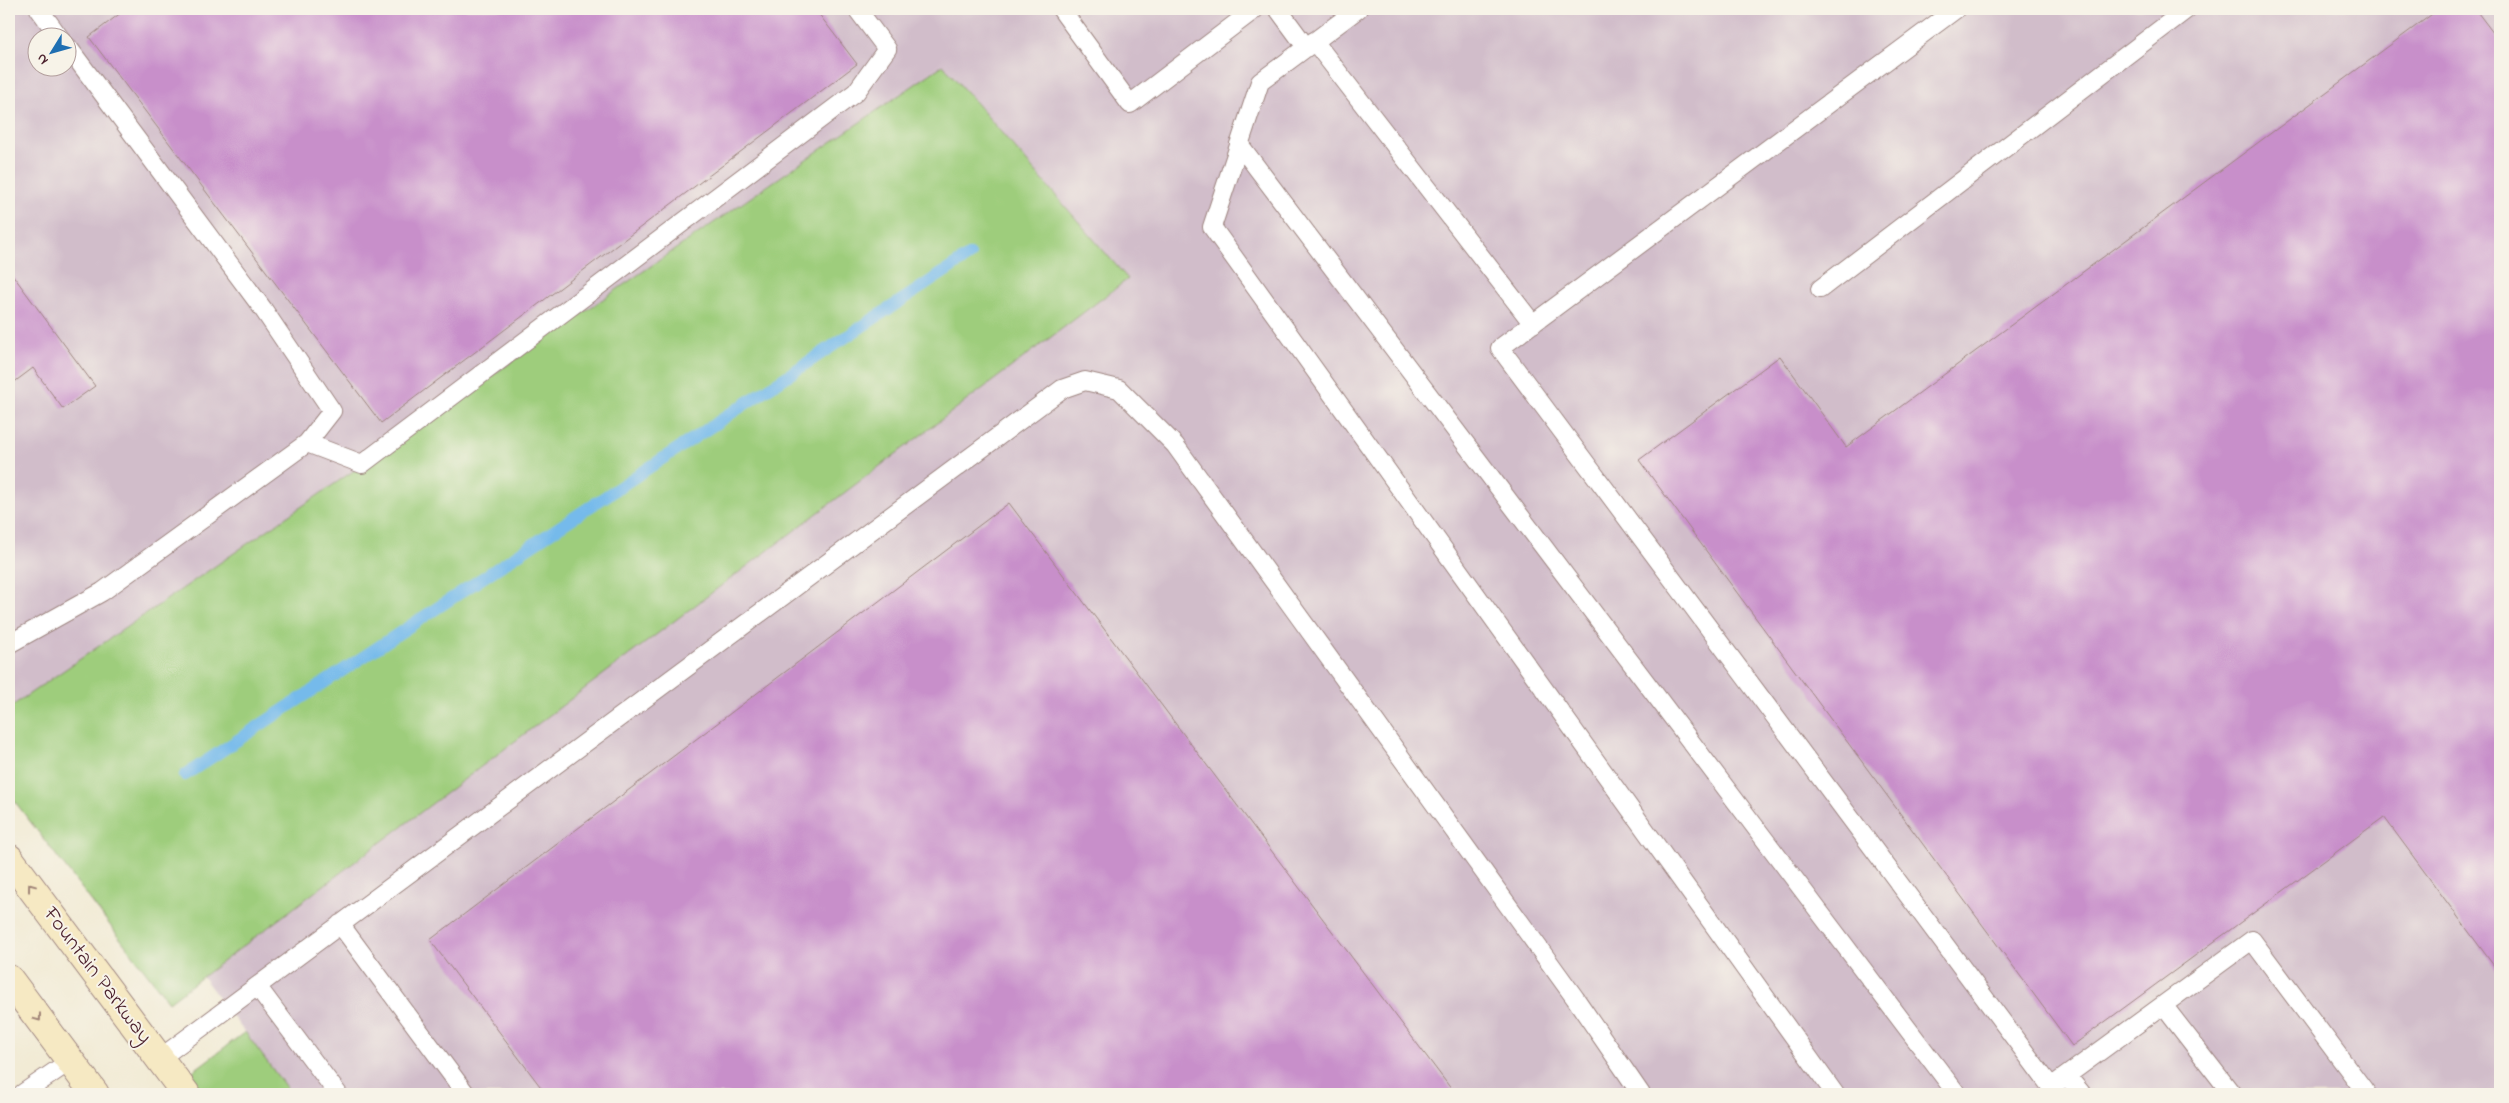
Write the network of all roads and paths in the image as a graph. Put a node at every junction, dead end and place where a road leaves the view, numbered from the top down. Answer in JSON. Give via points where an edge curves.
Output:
{"nodes":[{"id":1,"x":39,"y":9,"type":"edge"},
{"id":2,"x":857,"y":9,"type":"edge"},
{"id":3,"x":1061,"y":9,"type":"edge"},
{"id":4,"x":1255,"y":9,"type":"edge"},
{"id":5,"x":1278,"y":9,"type":"edge"},
{"id":6,"x":1358,"y":9,"type":"edge"},
{"id":7,"x":1956,"y":9,"type":"edge"},
{"id":8,"x":2187,"y":9,"type":"edge"},
{"id":9,"x":53,"y":28,"type":"edge"},
{"id":10,"x":1310,"y":44,"type":"junction"},
{"id":11,"x":78,"y":60,"type":"edge"},
{"id":12,"x":1239,"y":144,"type":"junction"},
{"id":13,"x":1820,"y":289,"type":"dead end"},
{"id":14,"x":1533,"y":324,"type":"junction"},
{"id":15,"x":307,"y":442,"type":"junction"},
{"id":16,"x":9,"y":644,"type":"edge"},
{"id":17,"x":9,"y":858,"type":"edge"},
{"id":18,"x":340,"y":924,"type":"junction"},
{"id":19,"x":9,"y":979,"type":"edge"},
{"id":20,"x":257,"y":986,"type":"junction"},
{"id":21,"x":2163,"y":1005,"type":"junction"},
{"id":22,"x":159,"y":1059,"type":"junction"},
{"id":23,"x":70,"y":1061,"type":"junction"},
{"id":24,"x":2067,"y":1076,"type":"junction"},
{"id":25,"x":22,"y":1094,"type":"edge"},
{"id":26,"x":95,"y":1094,"type":"edge"},
{"id":27,"x":186,"y":1094,"type":"edge"},
{"id":28,"x":338,"y":1094,"type":"edge"},
{"id":29,"x":466,"y":1094,"type":"edge"},
{"id":30,"x":1641,"y":1094,"type":"edge"},
{"id":31,"x":1835,"y":1094,"type":"edge"},
{"id":32,"x":1957,"y":1094,"type":"edge"},
{"id":33,"x":2082,"y":1094,"type":"edge"},
{"id":34,"x":2232,"y":1094,"type":"edge"},
{"id":35,"x":2367,"y":1094,"type":"edge"}],
"edges":[{"from":1,"to":9,"type":"lane"},
{"from":2,"to":15,"type":"lane","via":[[887,48],[856,92],[362,464]]},
{"from":3,"to":4,"type":"lane","via":[[1130,104]]},
{"from":5,"to":10,"type":"lane"},
{"from":6,"to":10,"type":"lane"},
{"from":7,"to":14,"type":"lane"},
{"from":8,"to":13,"type":"lane"},
{"from":10,"to":12,"type":"lane","via":[[1260,82]]},
{"from":10,"to":14,"type":"lane"},
{"from":11,"to":15,"type":"lane","via":[[263,309],[332,411]]},
{"from":12,"to":31,"type":"lane","via":[[1212,227]]},
{"from":12,"to":32,"type":"lane"},
{"from":14,"to":24,"type":"lane","via":[[1500,348],[2051,1088]]},
{"from":15,"to":16,"type":"lane","via":[[102,592]]},
{"from":22,"to":17,"type":"street","name":"Fountain Parkway","one_way":true},
{"from":18,"to":20,"type":"lane"},
{"from":18,"to":29,"type":"lane"},
{"from":18,"to":30,"type":"lane","via":[[1062,388],[1085,381],[1120,389],[1175,446],[1564,982]]},
{"from":19,"to":23,"type":"street","one_way":true},
{"from":20,"to":22,"type":"lane"},
{"from":20,"to":28,"type":"lane"},
{"from":21,"to":24,"type":"lane"},
{"from":21,"to":34,"type":"lane"},
{"from":21,"to":35,"type":"lane","via":[[2252,940]]},
{"from":22,"to":27,"type":"street","name":"Fountain Parkway"},
{"from":23,"to":25,"type":"lane"},
{"from":23,"to":26,"type":"street"},
{"from":24,"to":33,"type":"lane"}]}
